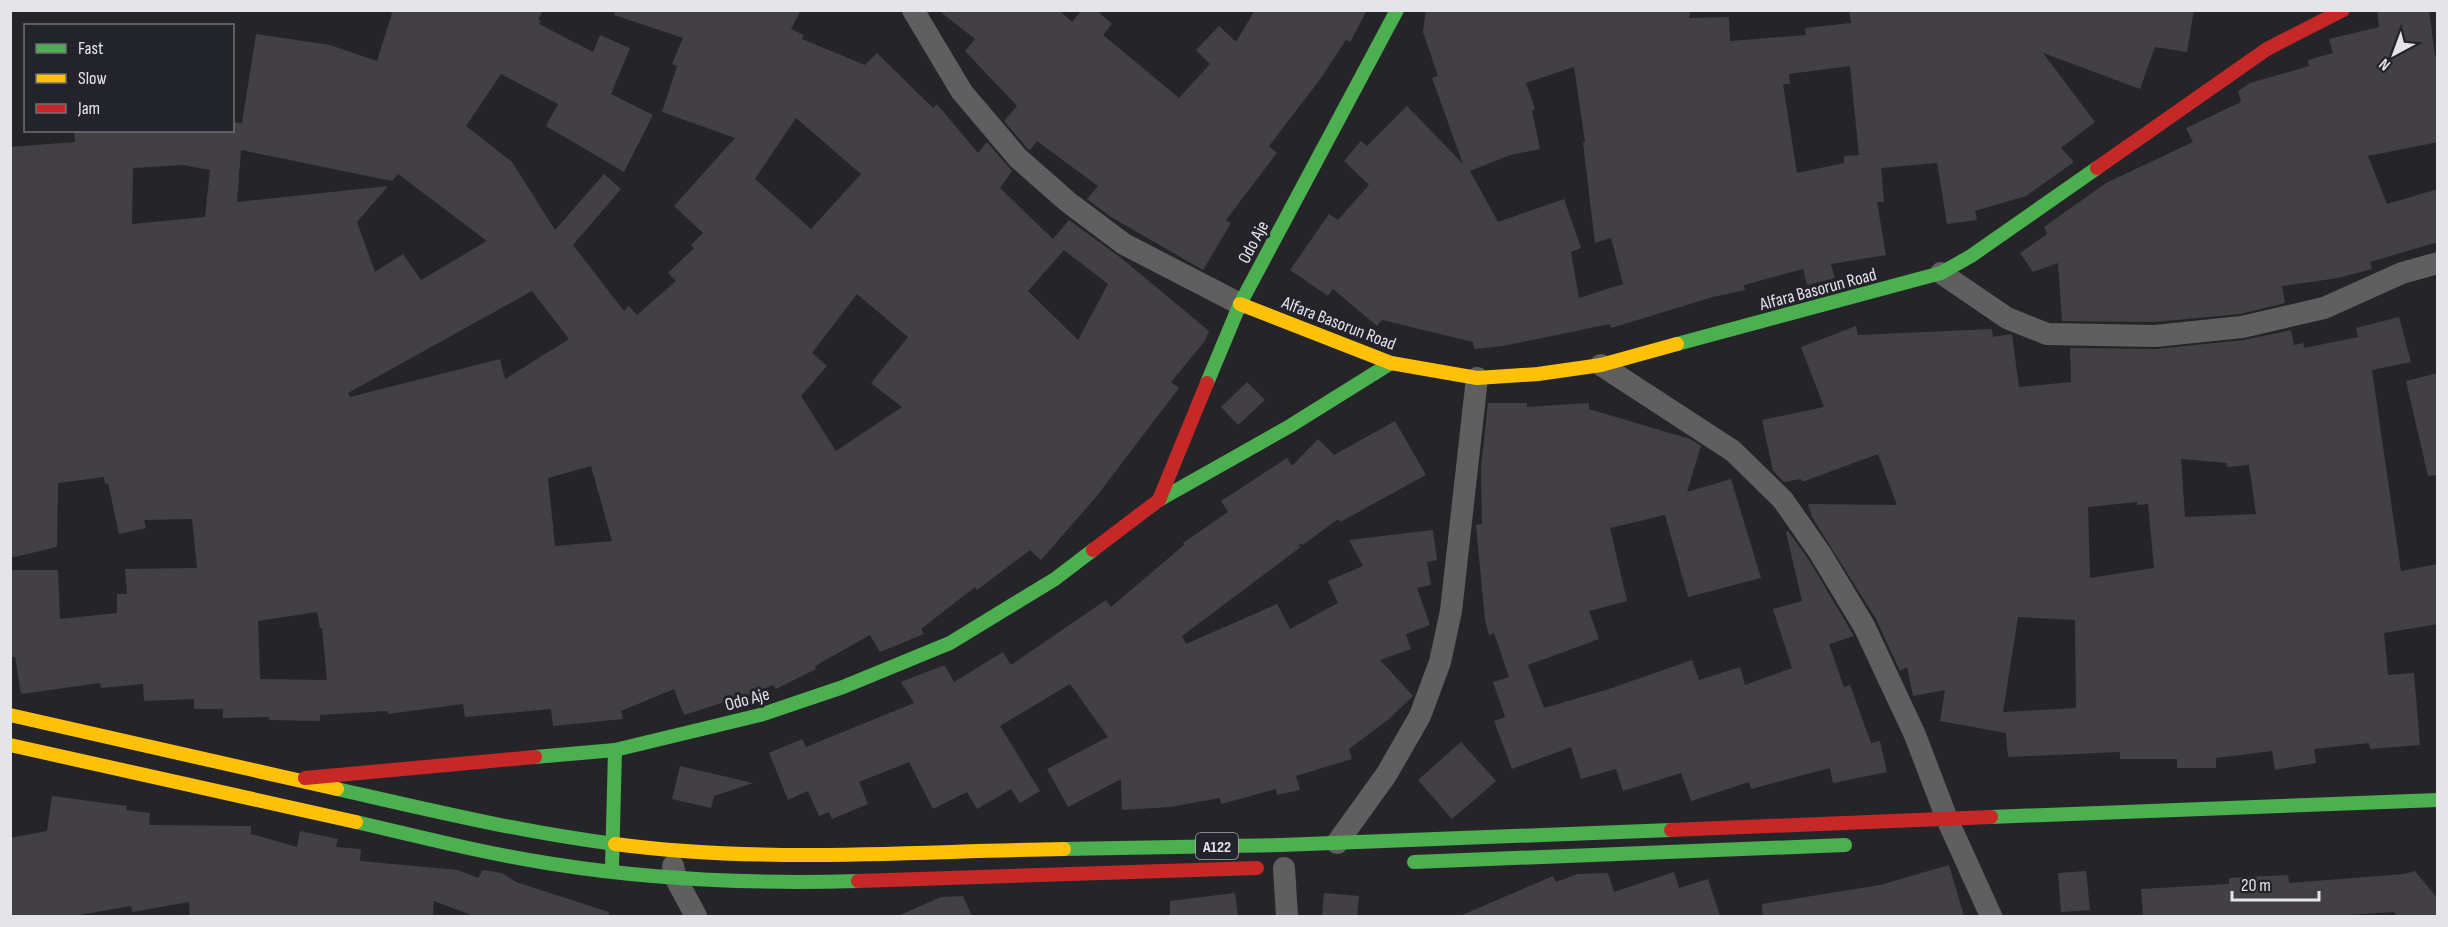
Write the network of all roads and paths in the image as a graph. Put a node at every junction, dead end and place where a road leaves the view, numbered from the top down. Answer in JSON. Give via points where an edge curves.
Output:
{"nodes":[{"id":1,"x":913,"y":10,"type":"edge"},
{"id":2,"x":1397,"y":10,"type":"edge"},
{"id":3,"x":2343,"y":10,"type":"edge"},
{"id":4,"x":2438,"y":263,"type":"edge"},
{"id":5,"x":1941,"y":273,"type":"junction"},
{"id":6,"x":1240,"y":304,"type":"junction"},
{"id":7,"x":1391,"y":363,"type":"junction"},
{"id":8,"x":1601,"y":365,"type":"junction"},
{"id":9,"x":1477,"y":378,"type":"junction"},
{"id":10,"x":1159,"y":501,"type":"junction"},
{"id":11,"x":10,"y":715,"type":"edge"},
{"id":12,"x":10,"y":745,"type":"edge"},
{"id":13,"x":615,"y":750,"type":"junction"},
{"id":14,"x":292,"y":780,"type":"junction"},
{"id":15,"x":2438,"y":800,"type":"edge"},
{"id":16,"x":1947,"y":819,"type":"junction"},
{"id":17,"x":1337,"y":843,"type":"junction"},
{"id":18,"x":614,"y":845,"type":"junction"},
{"id":19,"x":1862,"y":845,"type":"dead end"},
{"id":20,"x":669,"y":850,"type":"junction"},
{"id":21,"x":1403,"y":863,"type":"dead end"},
{"id":22,"x":1289,"y":867,"type":"joint"},
{"id":23,"x":612,"y":872,"type":"junction"},
{"id":24,"x":676,"y":879,"type":"junction"},
{"id":25,"x":696,"y":916,"type":"edge"},
{"id":26,"x":1287,"y":916,"type":"edge"},
{"id":27,"x":1991,"y":916,"type":"edge"}],
"edges":[{"from":1,"to":6,"type":"street","via":[[962,92],[1018,158],[1125,244]]},
{"from":2,"to":6,"type":"main road","name":"Odo Aje"},
{"from":3,"to":5,"type":"main road","name":"Alfara Basorun Road","via":[[2267,49]]},
{"from":4,"to":5,"type":"street","via":[[2402,273],[2324,308],[2242,327],[2156,336],[2047,333],[2007,318]]},
{"from":5,"to":8,"type":"main road","name":"Alfara Basorun Road"},
{"from":6,"to":7,"type":"main road","name":"Alfara Basorun Road"},
{"from":6,"to":10,"type":"main road","name":"Odo Aje"},
{"from":7,"to":9,"type":"main road","name":"Alfara Basorun Road"},
{"from":7,"to":10,"type":"main road","name":"Odo Aje"},
{"from":8,"to":9,"type":"main road","name":"Alfara Basorun Road"},
{"from":8,"to":16,"type":"street","via":[[1733,451],[1783,500],[1864,626],[1915,735]]},
{"from":9,"to":17,"type":"street","via":[[1450,611],[1440,662],[1420,716],[1386,775]]},
{"from":10,"to":13,"type":"main road","name":"Odo Aje","via":[[1055,579],[950,643],[760,716]]},
{"from":11,"to":14,"type":"main road","number":"A122"},
{"from":12,"to":23,"type":"main road","number":"A122","via":[[480,850]]},
{"from":13,"to":14,"type":"main road","name":"Odo Aje"},
{"from":13,"to":18,"type":"main road"},
{"from":14,"to":18,"type":"main road","number":"A122","via":[[484,822]]},
{"from":15,"to":16,"type":"main road","number":"A122"},
{"from":16,"to":17,"type":"main road","number":"A122"},
{"from":16,"to":27,"type":"street"},
{"from":17,"to":20,"type":"main road","number":"A122","via":[[846,856]]},
{"from":18,"to":20,"type":"main road","number":"A122"},
{"from":18,"to":23,"type":"main road"},
{"from":19,"to":21,"type":"main road"},
{"from":20,"to":24,"type":"street"},
{"from":22,"to":24,"type":"main road","number":"A122","via":[[815,882]]},
{"from":22,"to":26,"type":"street"},
{"from":23,"to":24,"type":"main road","number":"A122"},
{"from":24,"to":25,"type":"street"}]}
